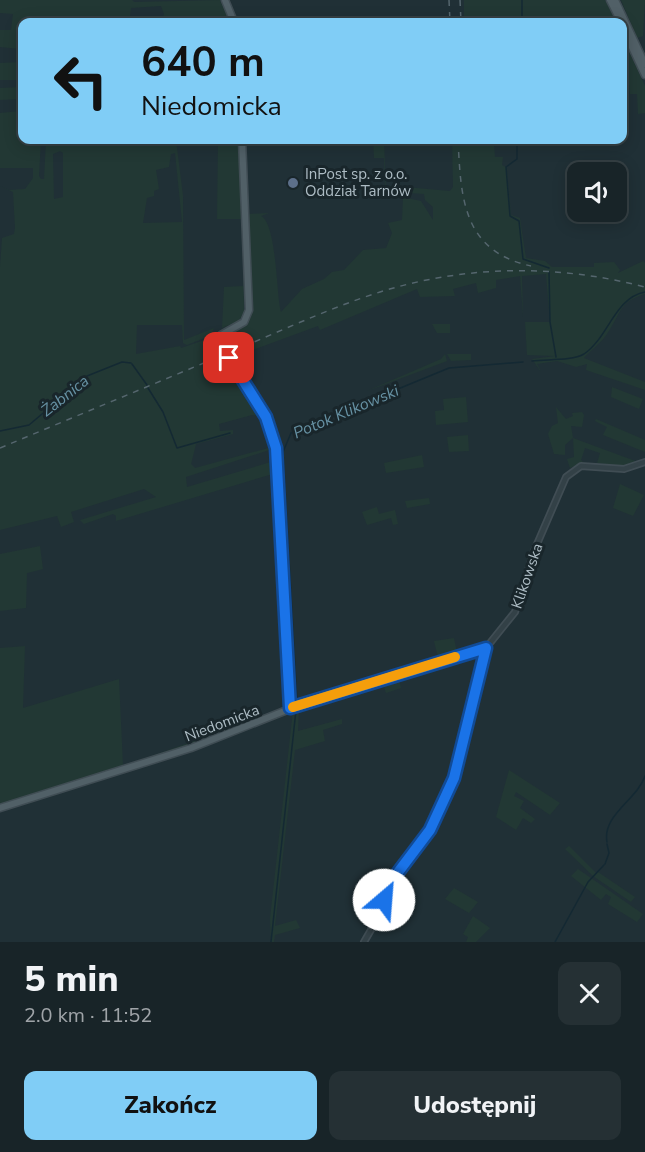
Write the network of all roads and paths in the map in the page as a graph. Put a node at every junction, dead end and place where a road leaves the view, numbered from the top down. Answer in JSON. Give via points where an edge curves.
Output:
{"nodes":[{"id":1,"x":225,"y":0,"type":"edge"},
{"id":2,"x":610,"y":0,"type":"edge"},
{"id":3,"x":615,"y":0,"type":"edge"},
{"id":4,"x":232,"y":18,"type":"edge"},
{"id":5,"x":619,"y":18,"type":"edge"},
{"id":6,"x":623,"y":18,"type":"edge"},
{"id":7,"x":627,"y":26,"type":"edge"},
{"id":8,"x":627,"y":35,"type":"edge"},
{"id":9,"x":645,"y":64,"type":"edge"},
{"id":10,"x":645,"y":75,"type":"edge"},
{"id":11,"x":242,"y":144,"type":"edge"},
{"id":12,"x":645,"y":462,"type":"edge"},
{"id":13,"x":486,"y":648,"type":"junction"},
{"id":14,"x":290,"y":708,"type":"junction"},
{"id":15,"x":0,"y":808,"type":"edge"},
{"id":16,"x":364,"y":942,"type":"edge"}],
"edges":[{"from":1,"to":4,"type":"main road"},
{"from":2,"to":5,"type":"main road"},
{"from":3,"to":6,"type":"main road"},
{"from":7,"to":9,"type":"main road"},
{"from":8,"to":10,"type":"main road"},
{"from":11,"to":14,"type":"main road","via":[[250,303],[244,322],[220,337],[219,343],[271,428],[276,448]]},
{"from":12,"to":13,"type":"street","name":"Klikowska","via":[[630,468],[581,466],[566,477],[536,547],[515,612]]},
{"from":13,"to":14,"type":"street","name":"Niedomicka"},
{"from":13,"to":16,"type":"street","name":"Klikowska","via":[[454,778],[430,830],[388,887]]},
{"from":14,"to":15,"type":"main road","name":"Niedomicka","via":[[191,748]]}]}
